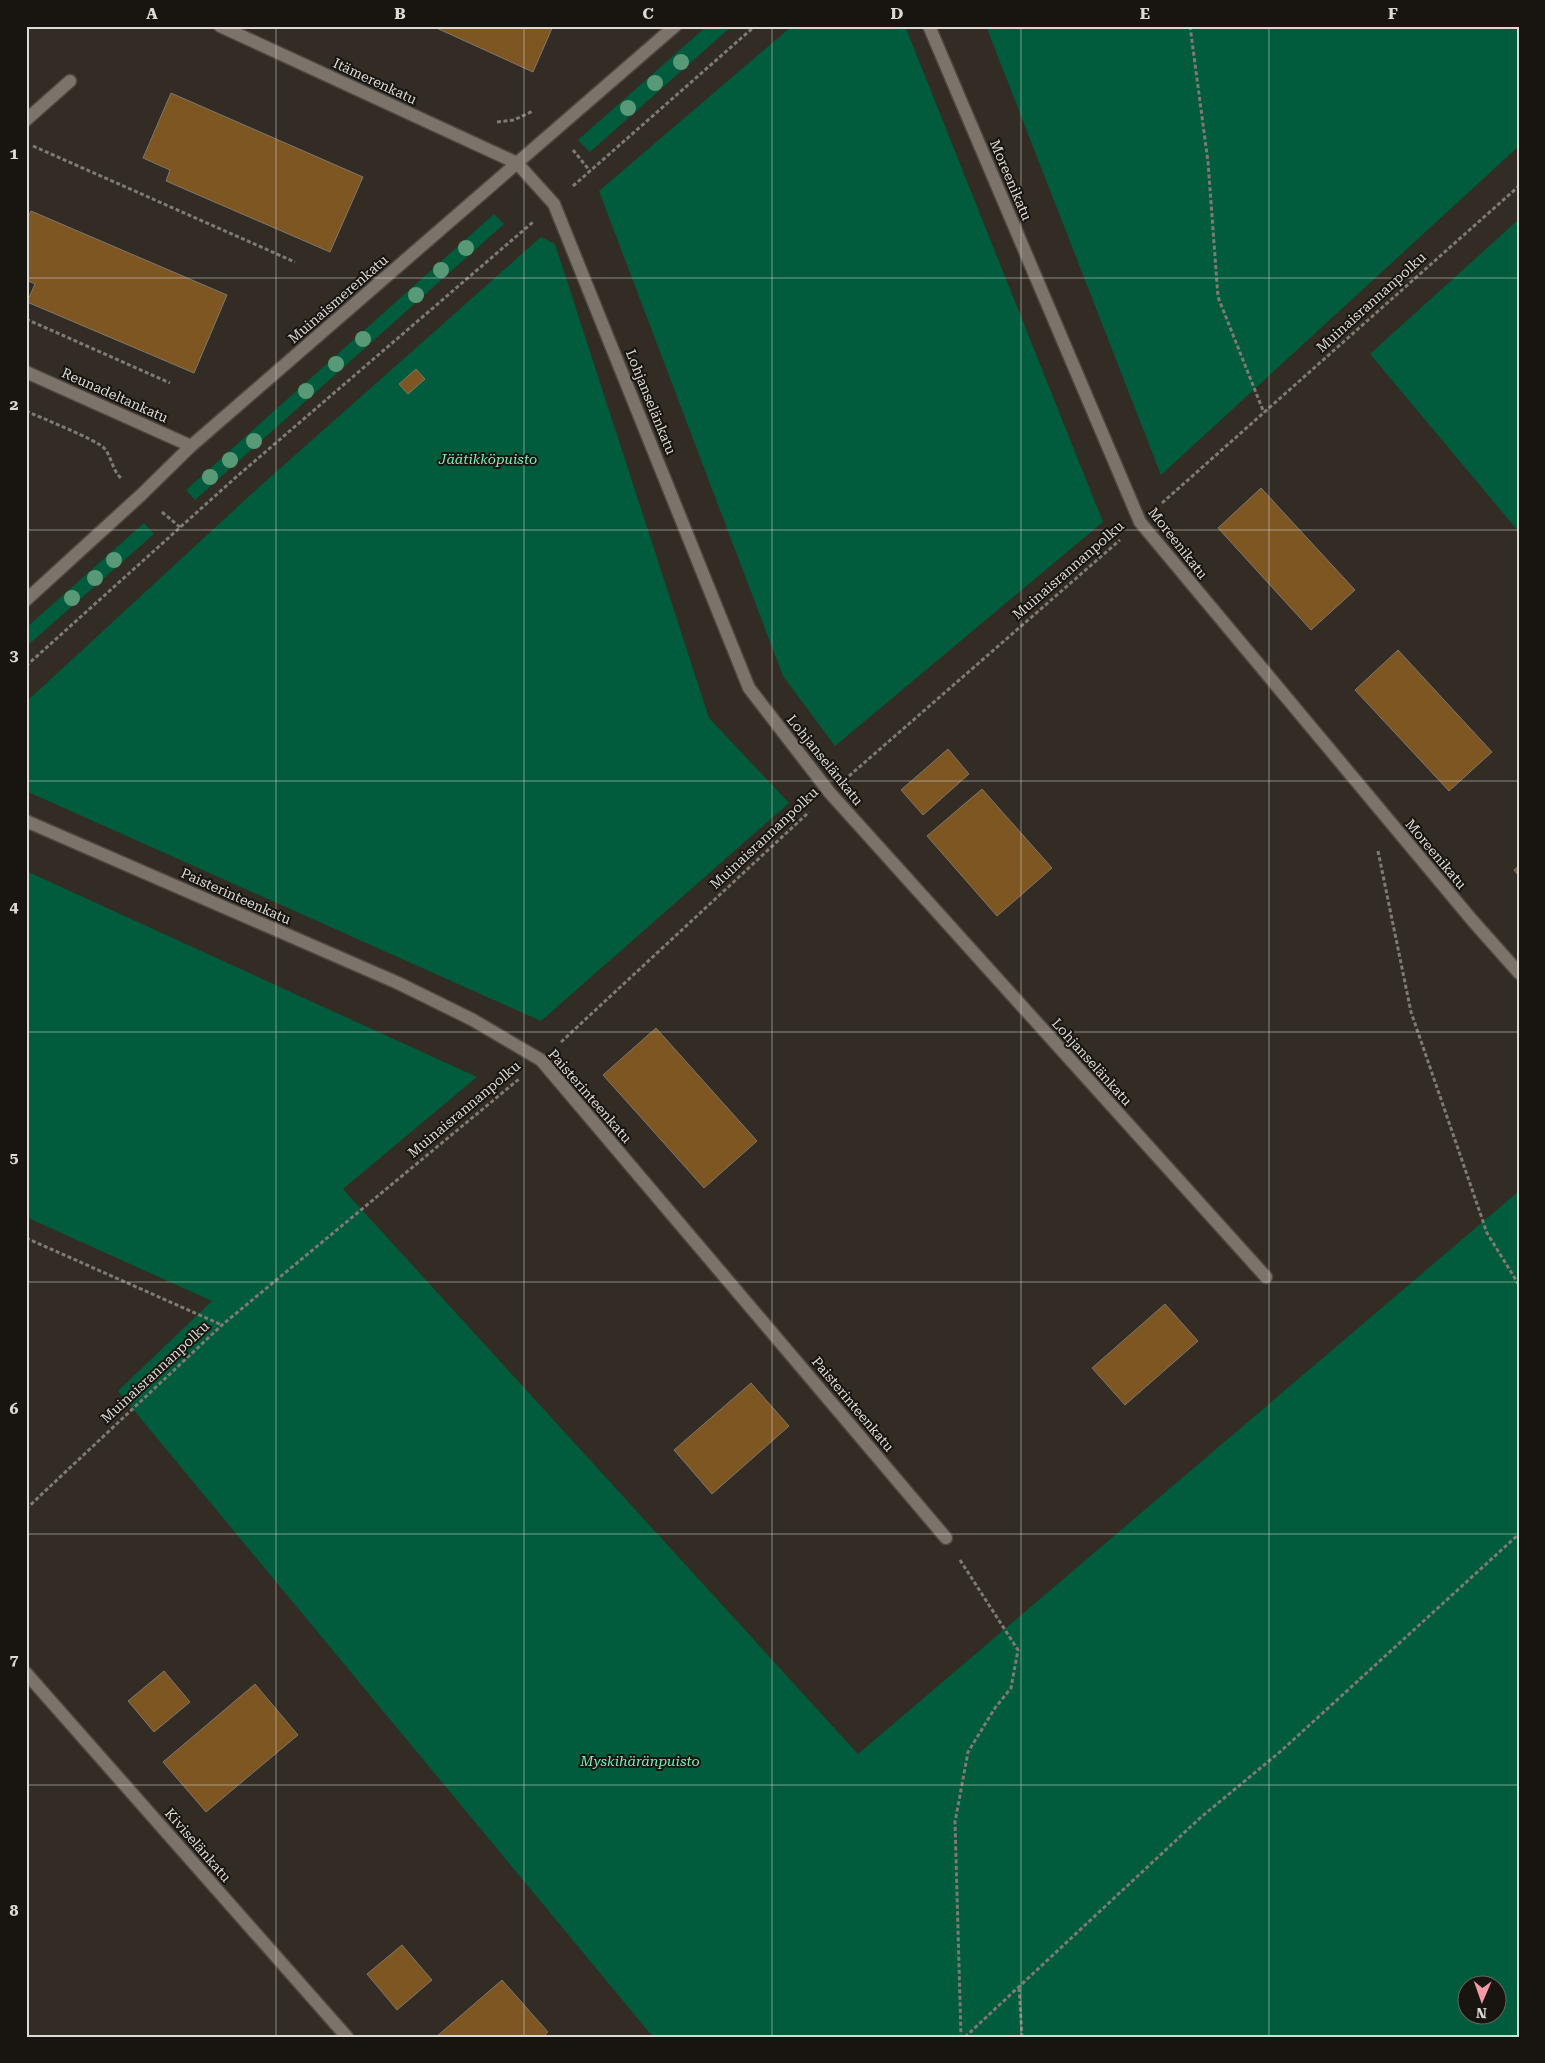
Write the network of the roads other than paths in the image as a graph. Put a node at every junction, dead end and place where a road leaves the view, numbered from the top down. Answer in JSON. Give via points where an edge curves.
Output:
{"nodes":[{"id":1,"x":220,"y":26,"type":"edge"},
{"id":2,"x":675,"y":26,"type":"edge"},
{"id":3,"x":929,"y":26,"type":"edge"},
{"id":4,"x":70,"y":81,"type":"dead end"},
{"id":5,"x":26,"y":120,"type":"edge"},
{"id":6,"x":517,"y":163,"type":"junction"},
{"id":7,"x":26,"y":372,"type":"edge"},
{"id":8,"x":191,"y":446,"type":"junction"},
{"id":9,"x":26,"y":600,"type":"edge"},
{"id":10,"x":26,"y":820,"type":"edge"},
{"id":11,"x":1519,"y":973,"type":"edge"},
{"id":12,"x":1266,"y":1277,"type":"dead end"},
{"id":13,"x":946,"y":1538,"type":"road end"},
{"id":14,"x":26,"y":1673,"type":"edge"},
{"id":15,"x":347,"y":2037,"type":"edge"}],
"edges":[{"from":1,"to":6,"type":"street","name":"Itämerenkatu"},
{"from":2,"to":6,"type":"street","name":"Muinaismerenkatu"},
{"from":3,"to":11,"type":"street","name":"Moreenikatu","via":[[1140,522]]},
{"from":4,"to":5,"type":"street"},
{"from":6,"to":8,"type":"street","name":"Muinaismerenkatu"},
{"from":6,"to":12,"type":"street","name":"Lohjanselänkatu","via":[[554,204],[749,688],[830,793]]},
{"from":7,"to":8,"type":"street","name":"Reunadeltankatu"},
{"from":8,"to":9,"type":"street","name":"Muinaismerenkatu"},
{"from":10,"to":13,"type":"street","name":"Paisterinteenkatu","via":[[398,983],[474,1020],[541,1060]]},
{"from":14,"to":15,"type":"street","name":"Kiviselänkatu"}]}
